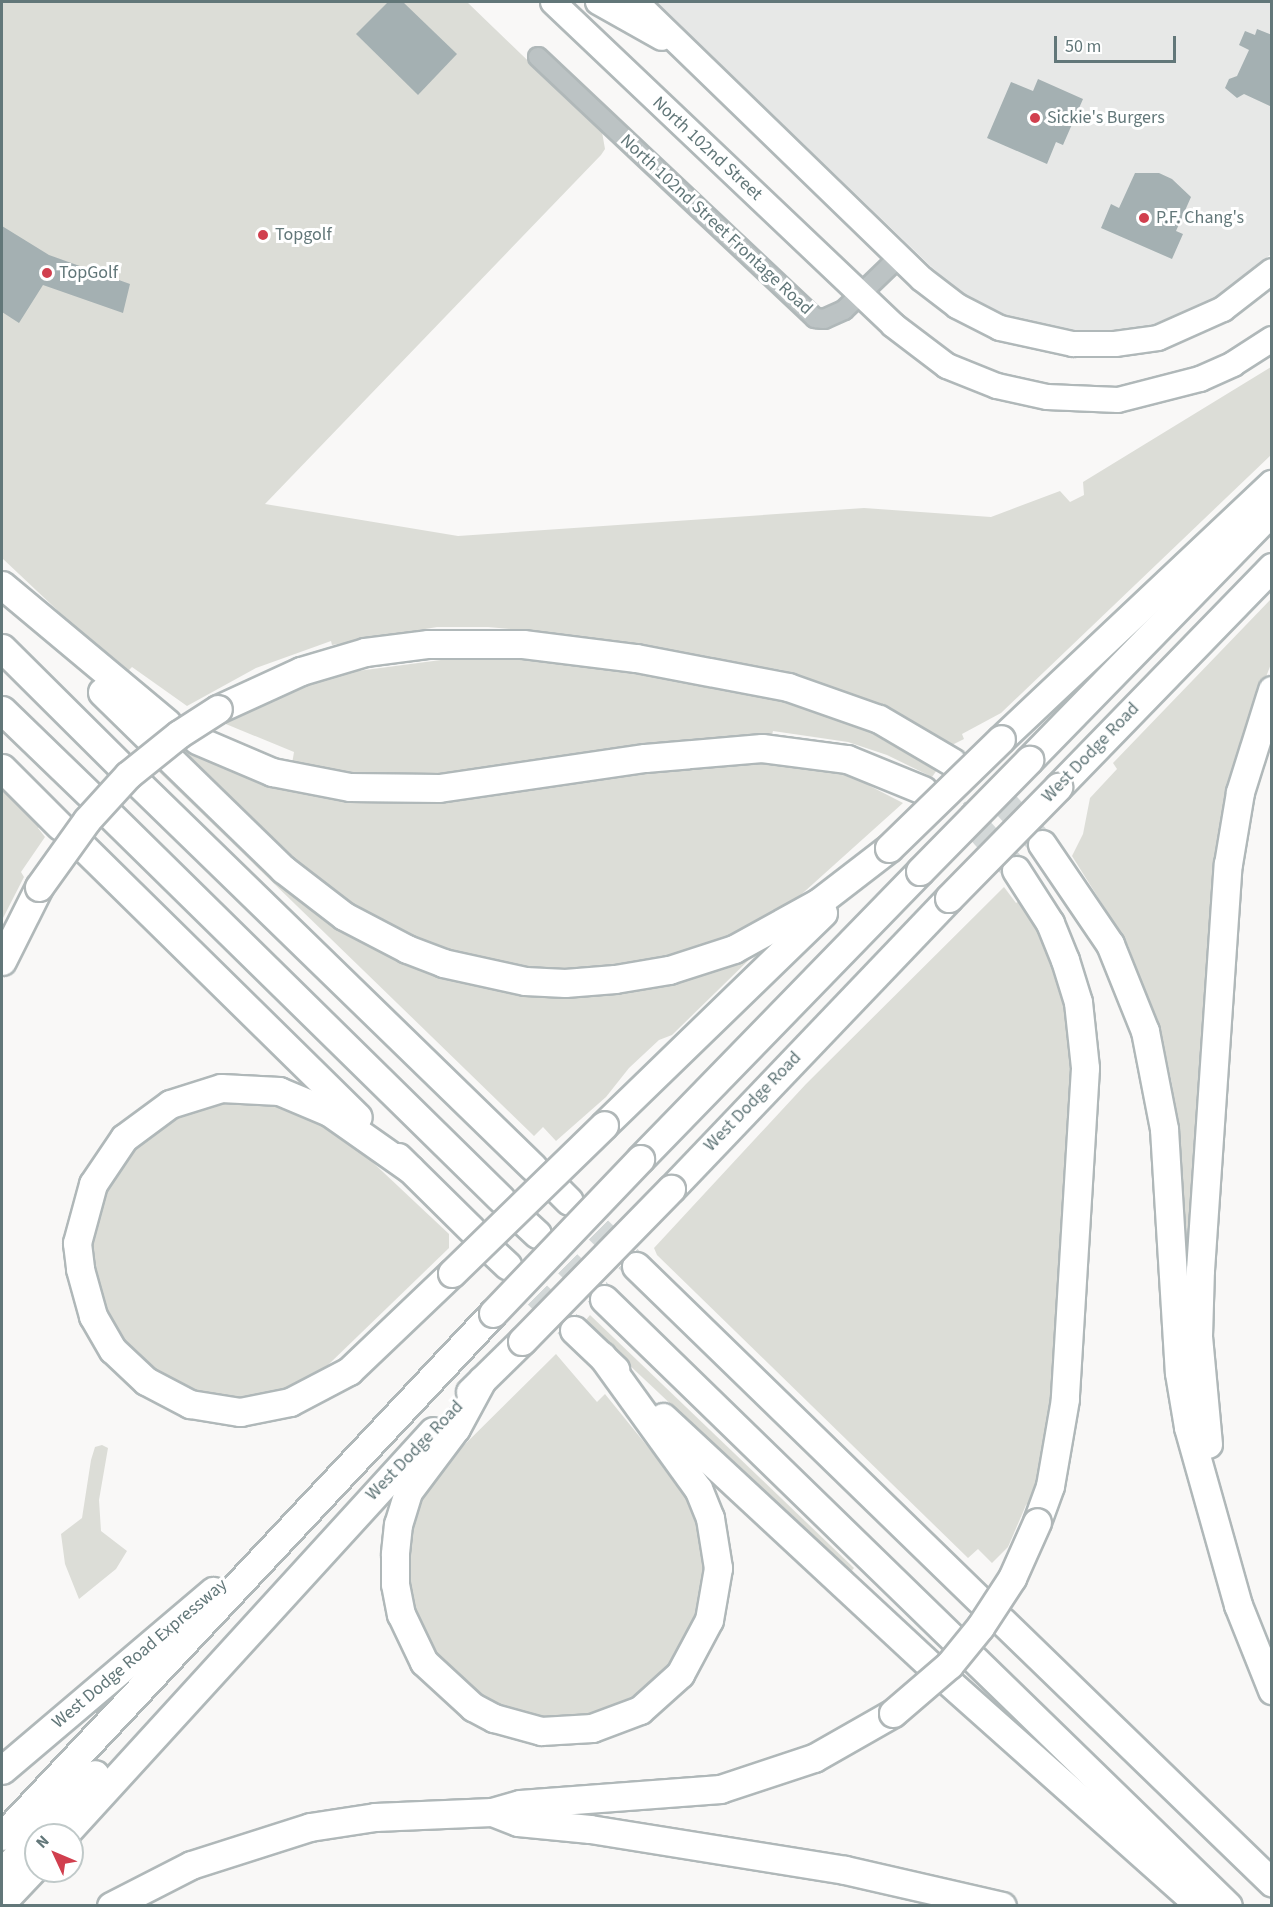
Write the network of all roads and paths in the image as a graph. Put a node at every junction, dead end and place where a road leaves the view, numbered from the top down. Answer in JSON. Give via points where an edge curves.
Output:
{"nodes":[{"id":1,"x":553,"y":2,"type":"edge"},
{"id":2,"x":598,"y":2,"type":"edge"},
{"id":3,"x":636,"y":2,"type":"edge"},
{"id":4,"x":690,"y":54,"type":"junction"},
{"id":5,"x":538,"y":57,"type":"dead end"},
{"id":6,"x":899,"y":257,"type":"junction"},
{"id":7,"x":1272,"y":271,"type":"edge"},
{"id":8,"x":862,"y":294,"type":"junction"},
{"id":9,"x":1272,"y":339,"type":"edge"},
{"id":10,"x":1272,"y":484,"type":"edge"},
{"id":11,"x":1272,"y":511,"type":"edge"},
{"id":12,"x":1272,"y":567,"type":"edge"},
{"id":13,"x":2,"y":585,"type":"edge"},
{"id":14,"x":2,"y":591,"type":"edge"},
{"id":15,"x":2,"y":648,"type":"edge"},
{"id":16,"x":1272,"y":690,"type":"edge"},
{"id":17,"x":2,"y":710,"type":"edge"},
{"id":18,"x":197,"y":740,"type":"dead end"},
{"id":19,"x":170,"y":759,"type":"dead end"},
{"id":20,"x":952,"y":762,"type":"tunnel mouth"},
{"id":21,"x":118,"y":763,"type":"dead end"},
{"id":22,"x":2,"y":768,"type":"edge"},
{"id":23,"x":140,"y":784,"type":"dead end"},
{"id":24,"x":923,"y":790,"type":"tunnel mouth"},
{"id":25,"x":88,"y":794,"type":"dead end"},
{"id":26,"x":110,"y":815,"type":"dead end"},
{"id":27,"x":60,"y":826,"type":"dead end"},
{"id":28,"x":1042,"y":844,"type":"tunnel mouth"},
{"id":29,"x":83,"y":847,"type":"dead end"},
{"id":30,"x":889,"y":848,"type":"junction"},
{"id":31,"x":1016,"y":870,"type":"tunnel mouth"},
{"id":32,"x":2,"y":962,"type":"edge"},
{"id":33,"x":533,"y":1167,"type":"dead end"},
{"id":34,"x":410,"y":1169,"type":"junction"},
{"id":35,"x":501,"y":1199,"type":"dead end"},
{"id":36,"x":471,"y":1229,"type":"dead end"},
{"id":37,"x":636,"y":1266,"type":"tunnel mouth"},
{"id":38,"x":604,"y":1299,"type":"tunnel mouth"},
{"id":39,"x":574,"y":1330,"type":"tunnel mouth"},
{"id":40,"x":602,"y":1356,"type":"junction"},
{"id":41,"x":482,"y":1380,"type":"junction"},
{"id":42,"x":1216,"y":1531,"type":"junction"},
{"id":43,"x":280,"y":1539,"type":"junction"},
{"id":44,"x":980,"y":1600,"type":"dead end"},
{"id":45,"x":1002,"y":1621,"type":"dead end"},
{"id":46,"x":952,"y":1637,"type":"dead end"},
{"id":47,"x":239,"y":1641,"type":"junction"},
{"id":48,"x":974,"y":1659,"type":"dead end"},
{"id":49,"x":928,"y":1663,"type":"dead end"},
{"id":50,"x":951,"y":1684,"type":"dead end"},
{"id":51,"x":1272,"y":1690,"type":"edge"},
{"id":52,"x":3,"y":1769,"type":"edge"},
{"id":53,"x":492,"y":1812,"type":"junction"},
{"id":54,"x":48,"y":1823,"type":"edge"},
{"id":55,"x":75,"y":1823,"type":"edge"},
{"id":56,"x":2,"y":1836,"type":"edge"},
{"id":57,"x":24,"y":1848,"type":"edge"},
{"id":58,"x":2,"y":1872,"type":"edge"},
{"id":59,"x":24,"y":1879,"type":"edge"},
{"id":60,"x":1272,"y":1883,"type":"edge"},
{"id":61,"x":2,"y":1902,"type":"edge"},
{"id":62,"x":111,"y":1905,"type":"edge"},
{"id":63,"x":1002,"y":1905,"type":"edge"},
{"id":64,"x":1200,"y":1905,"type":"edge"},
{"id":65,"x":1228,"y":1905,"type":"edge"}],
"edges":[{"from":1,"to":8,"type":"main road","name":"North 102nd Street"},
{"from":2,"to":4,"type":"main road"},
{"from":3,"to":4,"type":"main road"},
{"from":4,"to":6,"type":"main road"},
{"from":5,"to":8,"type":"street","name":"North 102nd Street Frontage Road","via":[[802,309],[824,320],[844,310]]},
{"from":6,"to":7,"type":"main road","via":[[944,297],[979,319],[1033,337],[1073,344],[1158,338],[1223,309]]},
{"from":6,"to":8,"type":"street","name":"North 102nd Street Frontage Road"},
{"from":8,"to":9,"type":"main road","name":"North 102nd Street","via":[[907,338],[947,366],[996,386],[1078,401],[1164,391],[1233,364]]},
{"from":10,"to":30,"type":"highway","bridge":true},
{"from":11,"to":43,"type":"highway","name":"West Dodge Road","bridge":true,"via":[[640,1159]]},
{"from":12,"to":41,"type":"highway","name":"West Dodge Road","bridge":true},
{"from":13,"to":14,"type":"highway","via":[[158,730]]},
{"from":15,"to":21,"type":"highway"},
{"from":16,"to":42,"type":"highway","via":[[1240,792],[1228,864],[1205,1182],[1198,1336]]},
{"from":17,"to":25,"type":"highway"},
{"from":18,"to":24,"type":"highway","via":[[272,772],[350,787],[439,788],[645,758],[762,748],[847,759]]},
{"from":19,"to":30,"type":"highway","via":[[283,869],[344,916],[407,950],[443,963],[525,981],[615,979],[708,958],[794,919]]},
{"from":20,"to":32,"type":"highway","bridge":true,"via":[[879,720],[796,689],[716,671],[523,644],[428,644],[365,652],[301,671],[218,709],[128,775],[87,820],[39,887]]},
{"from":22,"to":27,"type":"highway"},
{"from":23,"to":33,"type":"highway"},
{"from":26,"to":35,"type":"highway"},
{"from":28,"to":42,"type":"highway","via":[[1110,944],[1130,987],[1150,1050],[1164,1129],[1179,1373],[1188,1427]]},
{"from":29,"to":34,"type":"highway"},
{"from":30,"to":34,"type":"highway","bridge":true,"via":[[349,1371],[290,1402],[240,1412],[190,1404],[146,1381],[113,1350],[93,1316],[77,1243],[93,1184],[124,1138],[170,1104],[221,1088],[279,1091],[329,1112]]},
{"from":31,"to":53,"type":"highway","bridge":true,"via":[[1050,922],[1065,960],[1078,1002],[1085,1068],[1065,1399],[1050,1486],[1012,1578],[949,1665],[893,1713],[814,1758],[720,1789],[520,1804]]},
{"from":34,"to":36,"type":"highway"},
{"from":37,"to":44,"type":"highway"},
{"from":38,"to":46,"type":"highway"},
{"from":39,"to":40,"type":"highway"},
{"from":40,"to":41,"type":"highway","via":[[698,1489],[710,1518],[718,1568],[709,1620],[680,1674],[640,1710],[592,1728],[541,1731],[505,1722],[473,1707],[424,1662],[401,1614],[395,1554],[398,1524],[408,1492],[456,1428]]},
{"from":40,"to":49,"type":"highway","via":[[722,1474]]},
{"from":41,"to":47,"type":"highway","name":"West Dodge Road"},
{"from":42,"to":51,"type":"highway","via":[[1240,1613]]},
{"from":43,"to":52,"type":"highway","name":"West Dodge Road Expressway","via":[[202,1599]]},
{"from":43,"to":56,"type":"highway"},
{"from":45,"to":60,"type":"highway"},
{"from":47,"to":54,"type":"highway","via":[[184,1682]]},
{"from":47,"to":55,"type":"highway"},
{"from":48,"to":65,"type":"highway"},
{"from":50,"to":64,"type":"highway"},
{"from":53,"to":62,"type":"highway","via":[[375,1817],[274,1836],[191,1865]]},
{"from":53,"to":63,"type":"highway","via":[[518,1822],[590,1828],[845,1870]]},
{"from":57,"to":58,"type":"highway"},
{"from":59,"to":61,"type":"highway"}]}
